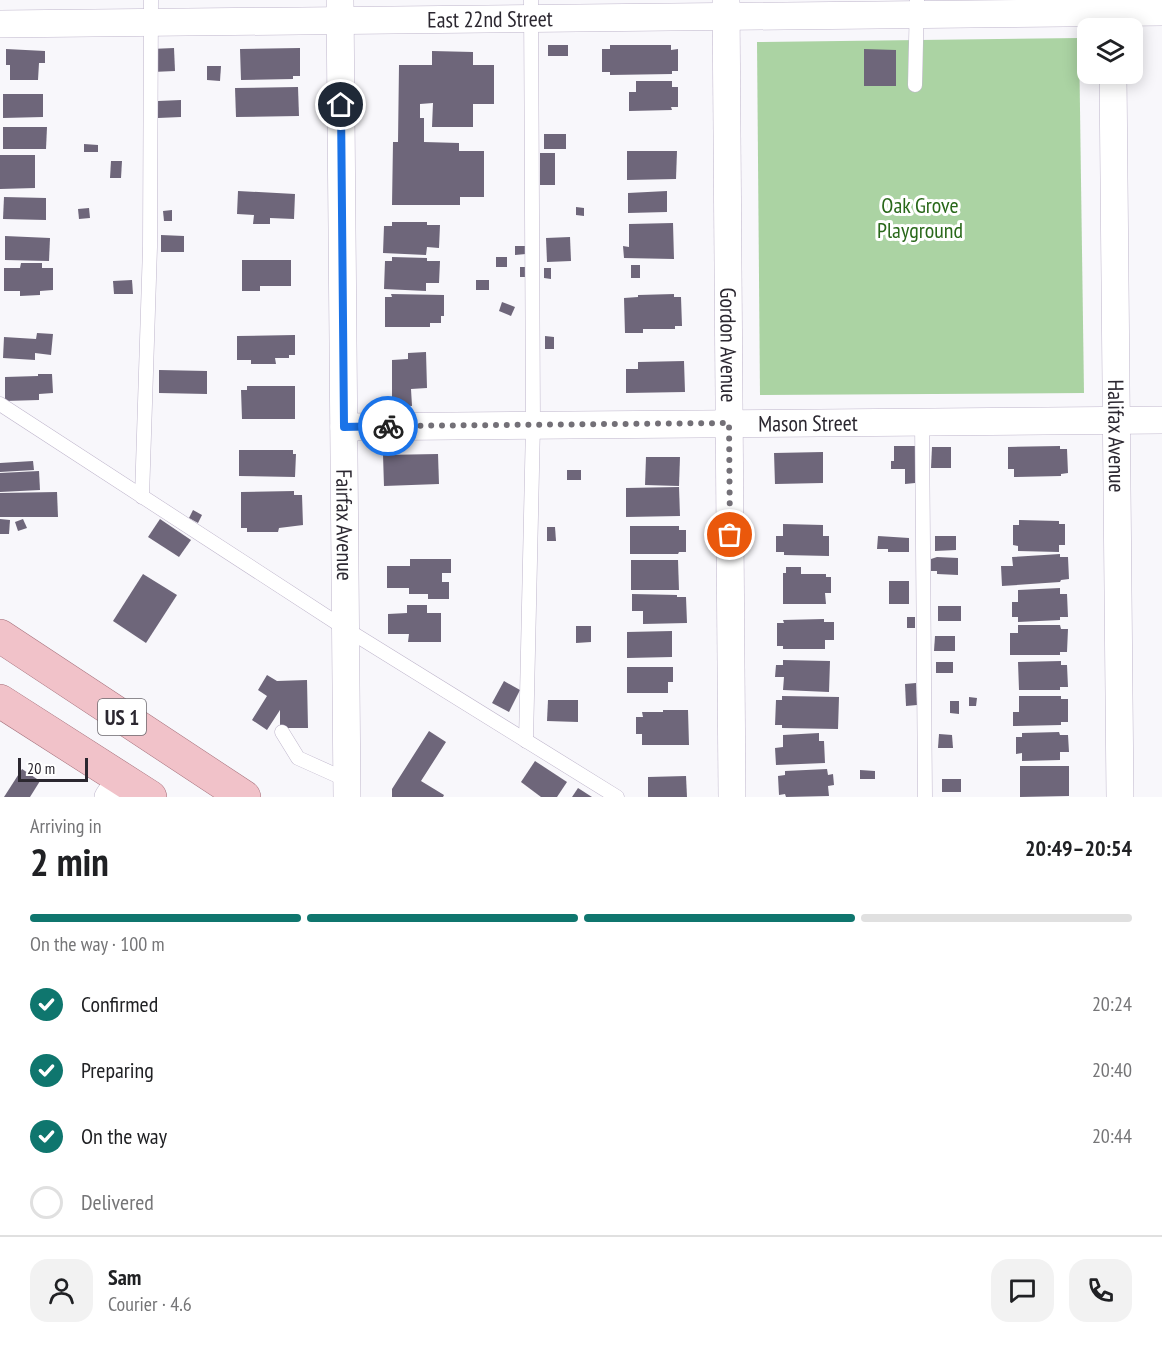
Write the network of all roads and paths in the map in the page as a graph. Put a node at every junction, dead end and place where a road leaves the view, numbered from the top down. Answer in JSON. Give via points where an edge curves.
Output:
{"nodes":[{"id":1,"x":917,"y":7,"type":"edge"},
{"id":2,"x":726,"y":8,"type":"edge"},
{"id":3,"x":531,"y":9,"type":"edge"},
{"id":4,"x":340,"y":10,"type":"edge"},
{"id":5,"x":151,"y":11,"type":"edge"},
{"id":6,"x":1162,"y":12,"type":"edge"},
{"id":7,"x":1113,"y":14,"type":"edge"},
{"id":8,"x":0,"y":24,"type":"edge"},
{"id":9,"x":1113,"y":84,"type":"edge"},
{"id":10,"x":915,"y":85,"type":"dead end"},
{"id":11,"x":0,"y":404,"type":"edge"},
{"id":12,"x":1116,"y":420,"type":"junction"},
{"id":13,"x":1162,"y":420,"type":"edge"},
{"id":14,"x":922,"y":421,"type":"junction"},
{"id":15,"x":729,"y":423,"type":"junction"},
{"id":16,"x":533,"y":424,"type":"junction"},
{"id":17,"x":344,"y":427,"type":"junction"},
{"id":18,"x":142,"y":496,"type":"junction"},
{"id":19,"x":346,"y":628,"type":"junction"},
{"id":20,"x":0,"y":636,"type":"edge"},
{"id":21,"x":0,"y":701,"type":"edge"},
{"id":22,"x":282,"y":732,"type":"dead end"},
{"id":23,"x":526,"y":741,"type":"junction"},
{"id":24,"x":114,"y":788,"type":"edge"},
{"id":25,"x":347,"y":789,"type":"edge"},
{"id":26,"x":150,"y":797,"type":"edge"},
{"id":27,"x":244,"y":797,"type":"edge"},
{"id":28,"x":617,"y":797,"type":"edge"},
{"id":29,"x":732,"y":797,"type":"edge"},
{"id":30,"x":925,"y":797,"type":"edge"},
{"id":31,"x":1120,"y":797,"type":"edge"}],
"edges":[{"from":1,"to":2,"type":"street","name":"East 22nd Street"},
{"from":1,"to":7,"type":"street","name":"East 22nd Street"},
{"from":1,"to":10,"type":"lane"},
{"from":2,"to":3,"type":"street","name":"East 22nd Street"},
{"from":2,"to":15,"type":"street","name":"Gordon Avenue"},
{"from":3,"to":4,"type":"street","name":"East 22nd Street"},
{"from":3,"to":16,"type":"lane"},
{"from":4,"to":5,"type":"street","name":"East 22nd Street"},
{"from":4,"to":17,"type":"street","name":"Fairfax Avenue"},
{"from":5,"to":8,"type":"street","name":"East 22nd Street"},
{"from":5,"to":18,"type":"lane","via":[[150,247]]},
{"from":6,"to":7,"type":"street","name":"East 22nd Street"},
{"from":9,"to":12,"type":"street","name":"Halifax Avenue"},
{"from":11,"to":18,"type":"lane"},
{"from":12,"to":13,"type":"street","name":"Mason Street"},
{"from":12,"to":14,"type":"street","name":"Mason Street"},
{"from":12,"to":31,"type":"street","name":"Halifax Avenue"},
{"from":14,"to":15,"type":"street","name":"Mason Street"},
{"from":14,"to":30,"type":"lane"},
{"from":15,"to":16,"type":"street","name":"Mason Street"},
{"from":15,"to":29,"type":"street","name":"Gordon Avenue"},
{"from":16,"to":17,"type":"street","name":"Mason Street"},
{"from":16,"to":23,"type":"lane"},
{"from":17,"to":19,"type":"street","name":"Fairfax Avenue"},
{"from":18,"to":19,"type":"lane"},
{"from":19,"to":23,"type":"lane"},
{"from":19,"to":25,"type":"street","name":"Fairfax Avenue"},
{"from":20,"to":27,"type":"main road","number":"US 1"},
{"from":21,"to":24,"type":"main road","number":"US 1"},
{"from":22,"to":25,"type":"lane","via":[[298,758]]},
{"from":23,"to":28,"type":"lane"},
{"from":24,"to":26,"type":"main road","number":"US 1"}]}
